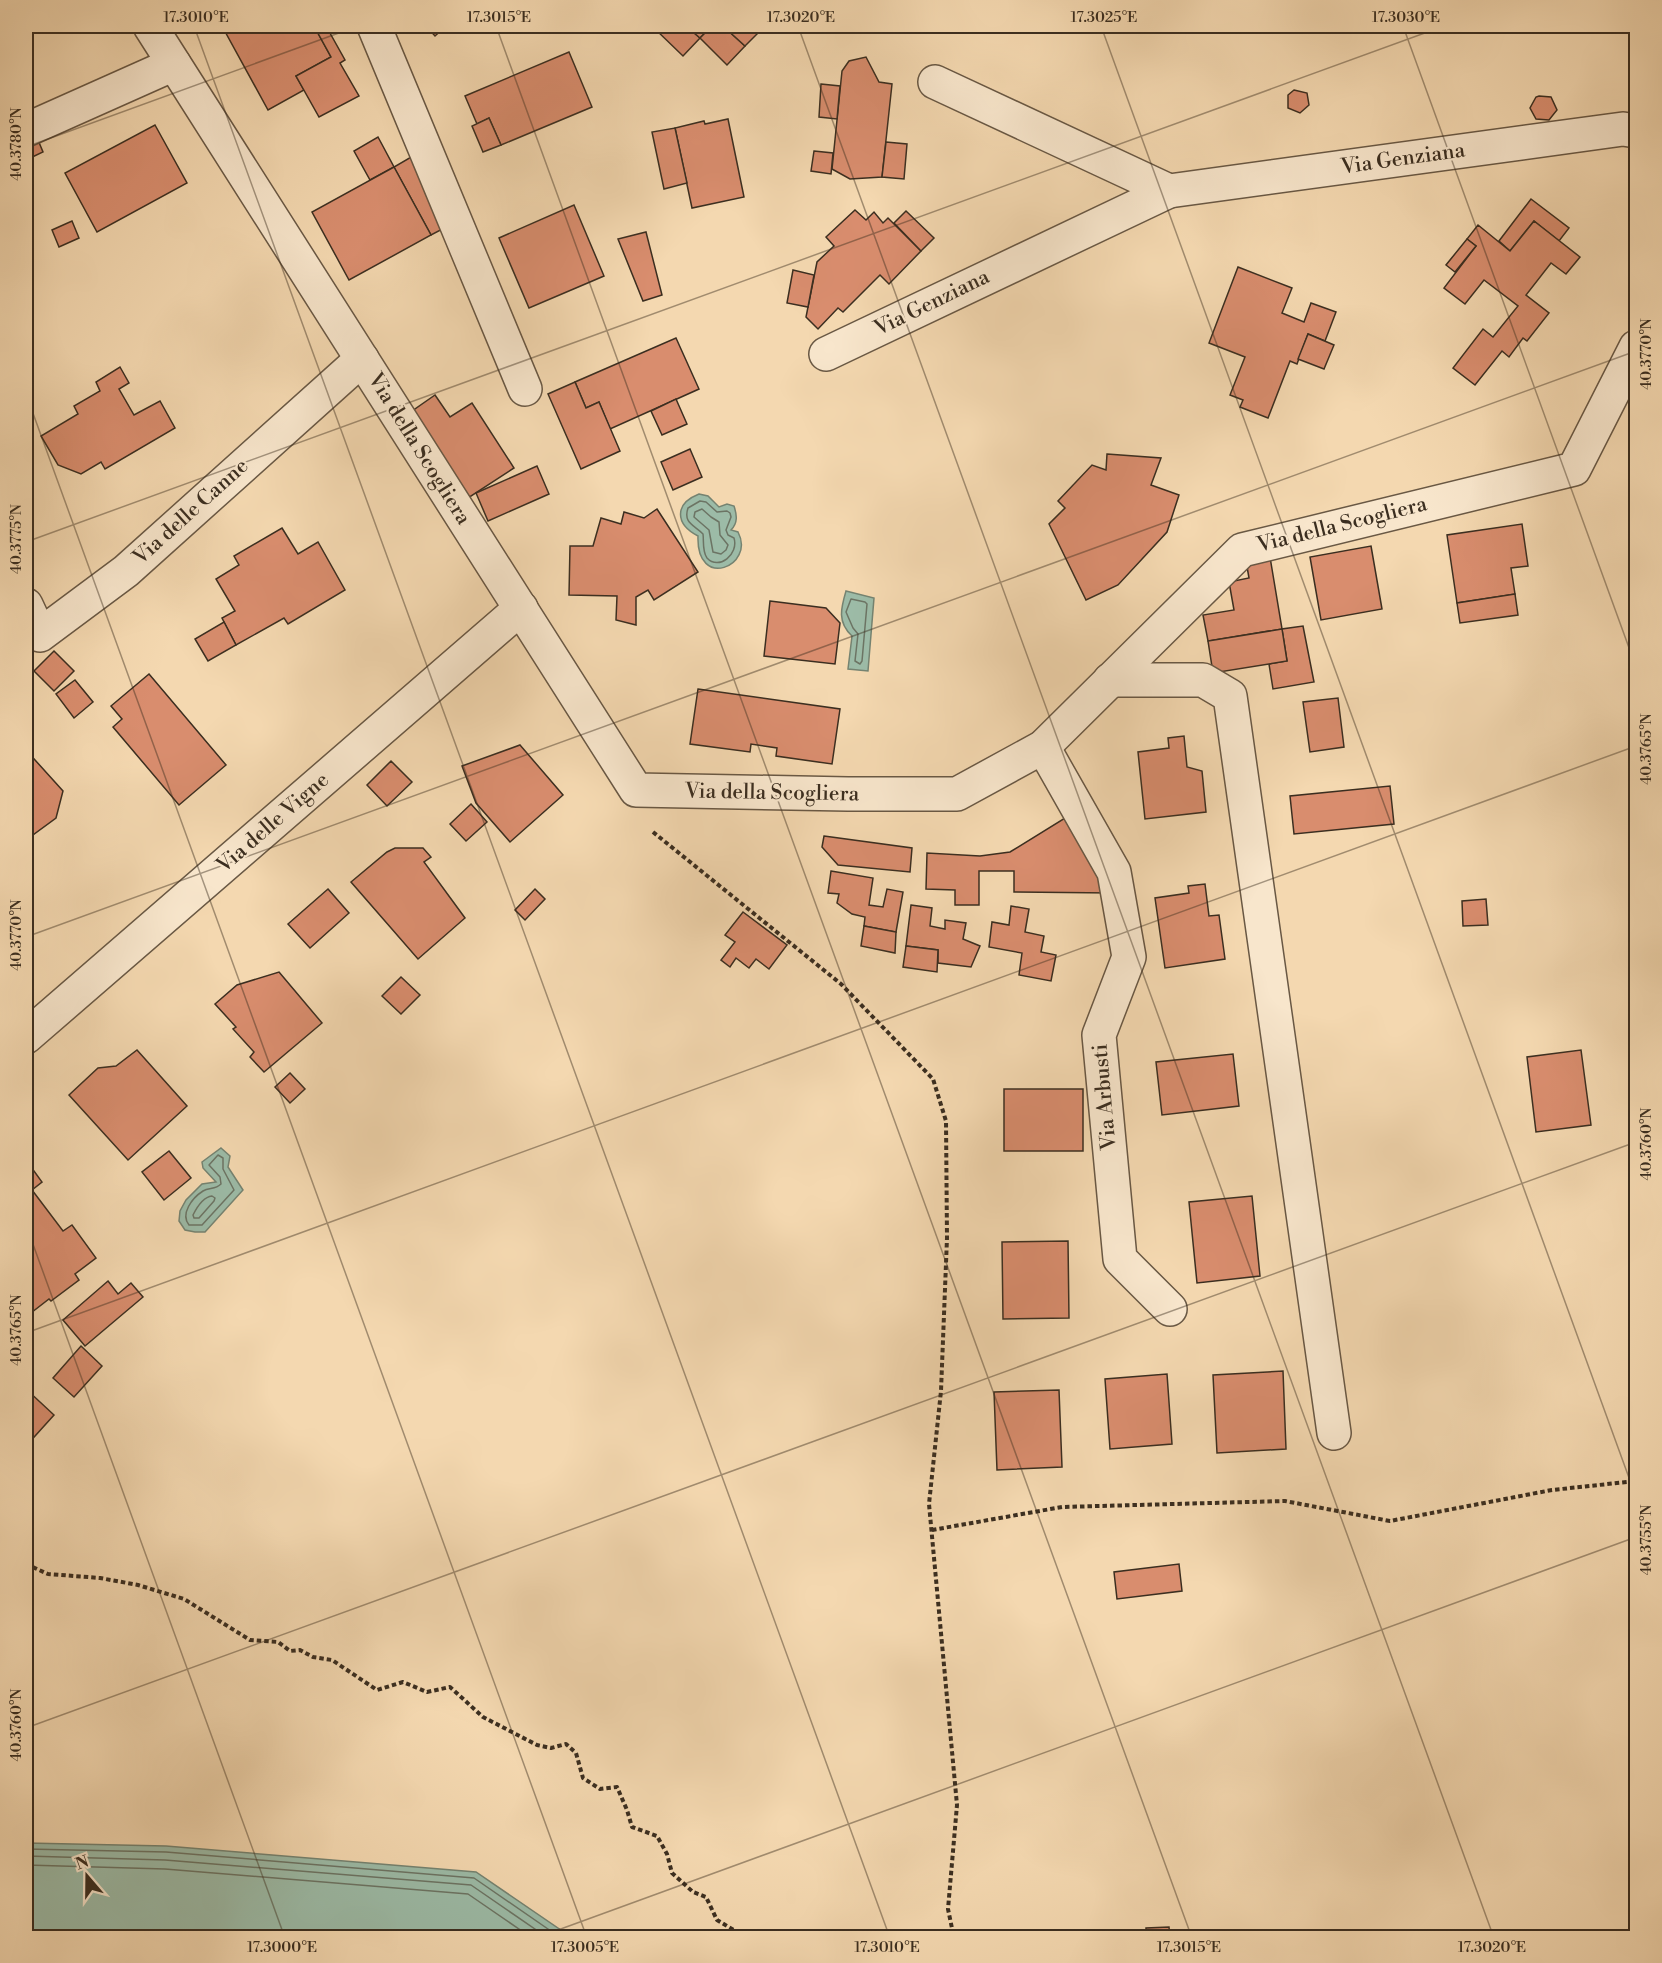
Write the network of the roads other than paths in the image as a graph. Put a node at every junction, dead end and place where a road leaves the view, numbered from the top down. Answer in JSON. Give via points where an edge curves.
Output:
{"nodes":[{"id":1,"x":150,"y":26,"type":"edge"},
{"id":2,"x":374,"y":26,"type":"edge"},
{"id":3,"x":174,"y":64,"type":"junction"},
{"id":4,"x":935,"y":82,"type":"dead end"},
{"id":5,"x":26,"y":130,"type":"edge"},
{"id":6,"x":1636,"y":131,"type":"edge"},
{"id":7,"x":1169,"y":191,"type":"junction"},
{"id":8,"x":1636,"y":347,"type":"edge"},
{"id":9,"x":826,"y":354,"type":"dead end"},
{"id":10,"x":362,"y":359,"type":"junction"},
{"id":11,"x":525,"y":389,"type":"dead end"},
{"id":12,"x":26,"y":604,"type":"edge"},
{"id":13,"x":521,"y":608,"type":"junction"},
{"id":14,"x":1110,"y":680,"type":"junction"},
{"id":15,"x":1043,"y":747,"type":"junction"},
{"id":16,"x":26,"y":1037,"type":"edge"},
{"id":17,"x":1170,"y":1309,"type":"dead end"},
{"id":18,"x":1335,"y":1433,"type":"dead end"}],
"edges":[{"from":1,"to":3,"type":"street","name":"Via della Scogliera"},
{"from":2,"to":11,"type":"street"},
{"from":3,"to":5,"type":"street"},
{"from":3,"to":10,"type":"street","name":"Via della Scogliera"},
{"from":4,"to":7,"type":"street"},
{"from":6,"to":7,"type":"street","name":"Via Genziana","via":[[1623,129]]},
{"from":7,"to":9,"type":"street","name":"Via Genziana"},
{"from":8,"to":14,"type":"street","name":"Via della Scogliera","via":[[1574,469],[1242,550]]},
{"from":10,"to":12,"type":"street","name":"Via delle Canne","via":[[126,571],[40,635]]},
{"from":10,"to":13,"type":"street","name":"Via della Scogliera"},
{"from":13,"to":15,"type":"street","name":"Via della Scogliera","via":[[636,790],[957,794]]},
{"from":13,"to":16,"type":"street","name":"Via delle Vigne"},
{"from":14,"to":15,"type":"street","name":"Via della Scogliera"},
{"from":14,"to":18,"type":"street","via":[[1203,680],[1230,696]]},
{"from":15,"to":17,"type":"street","name":"Via Arbusti","via":[[1114,872],[1129,957],[1099,1035],[1120,1259]]}]}
